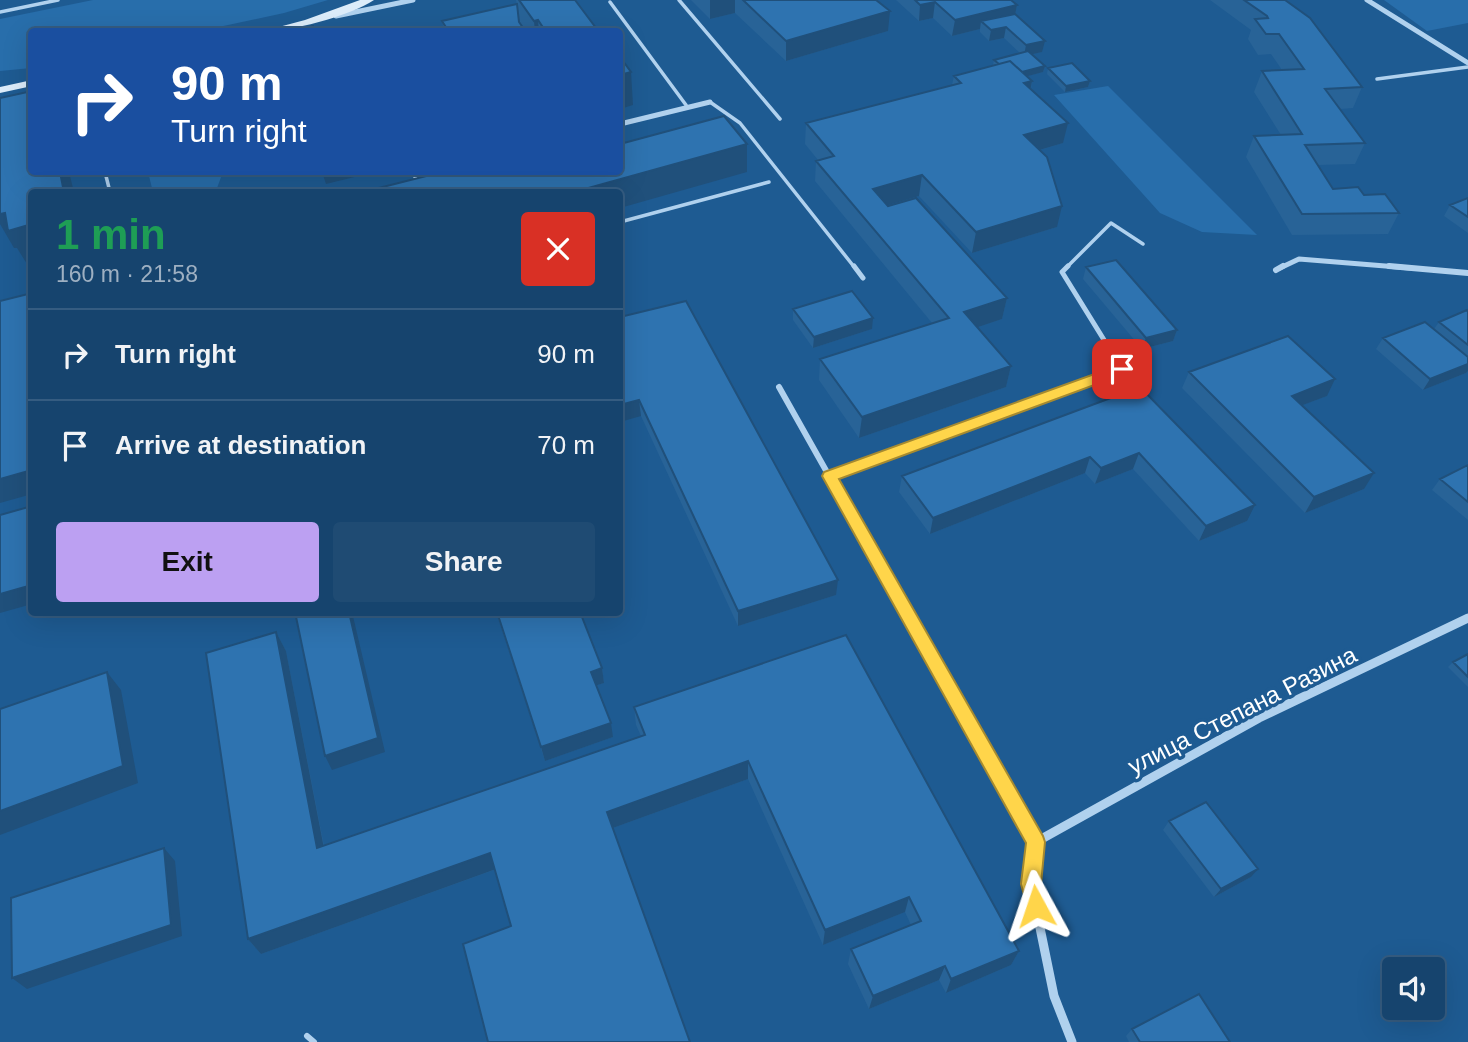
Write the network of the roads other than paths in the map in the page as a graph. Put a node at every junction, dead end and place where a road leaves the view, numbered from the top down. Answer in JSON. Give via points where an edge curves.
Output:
{"nodes":[{"id":1,"x":58,"y":0,"type":"edge"},
{"id":2,"x":369,"y":0,"type":"edge"},
{"id":3,"x":413,"y":0,"type":"edge"},
{"id":4,"x":679,"y":0,"type":"edge"},
{"id":5,"x":1367,"y":0,"type":"edge"},
{"id":6,"x":610,"y":2,"type":"dead end"},
{"id":7,"x":0,"y":12,"type":"edge"},
{"id":8,"x":308,"y":22,"type":"junction"},
{"id":9,"x":282,"y":28,"type":"edge"},
{"id":10,"x":1468,"y":65,"type":"edge"},
{"id":11,"x":1377,"y":79,"type":"dead end"},
{"id":12,"x":28,"y":84,"type":"edge"},
{"id":13,"x":0,"y":90,"type":"edge"},
{"id":14,"x":710,"y":102,"type":"joint"},
{"id":15,"x":686,"y":106,"type":"junction"},
{"id":16,"x":780,"y":119,"type":"dead end"},
{"id":17,"x":623,"y":123,"type":"edge"},
{"id":18,"x":414,"y":175,"type":"edge"},
{"id":19,"x":513,"y":175,"type":"edge"},
{"id":20,"x":521,"y":176,"type":"edge"},
{"id":21,"x":769,"y":182,"type":"dead end"},
{"id":22,"x":431,"y":184,"type":"edge"},
{"id":23,"x":419,"y":187,"type":"junction"},
{"id":24,"x":412,"y":189,"type":"edge"},
{"id":25,"x":623,"y":221,"type":"edge"},
{"id":26,"x":1143,"y":244,"type":"dead end"},
{"id":27,"x":1276,"y":270,"type":"dead end"},
{"id":28,"x":1468,"y":273,"type":"edge"},
{"id":29,"x":863,"y":278,"type":"dead end"},
{"id":30,"x":779,"y":387,"type":"dead end"},
{"id":31,"x":830,"y":476,"type":"junction"},
{"id":32,"x":1468,"y":618,"type":"edge"},
{"id":33,"x":1036,"y":842,"type":"junction"},
{"id":34,"x":307,"y":1036,"type":"dead end"},
{"id":35,"x":314,"y":1042,"type":"edge"},
{"id":36,"x":1072,"y":1042,"type":"edge"}],
"edges":[{"from":1,"to":7,"type":"lane"},
{"from":2,"to":8,"type":"main road"},
{"from":3,"to":8,"type":"street"},
{"from":4,"to":16,"type":"lane"},
{"from":5,"to":10,"type":"street"},
{"from":6,"to":15,"type":"lane"},
{"from":8,"to":9,"type":"main road"},
{"from":10,"to":11,"type":"lane"},
{"from":12,"to":13,"type":"main road"},
{"from":14,"to":15,"type":"street"},
{"from":14,"to":29,"type":"lane","via":[[740,123]]},
{"from":15,"to":17,"type":"street"},
{"from":18,"to":23,"type":"lane"},
{"from":19,"to":20,"type":"lane"},
{"from":21,"to":25,"type":"lane"},
{"from":22,"to":23,"type":"street"},
{"from":23,"to":24,"type":"street"},
{"from":26,"to":31,"type":"lane","via":[[1111,223],[1062,272],[1122,369]]},
{"from":27,"to":28,"type":"street","via":[[1299,259]]},
{"from":30,"to":31,"type":"street"},
{"from":31,"to":33,"type":"street"},
{"from":32,"to":33,"type":"street","name":"улица Степана Разина","via":[[1259,718]]},
{"from":33,"to":36,"type":"street","via":[[1031,884],[1054,996]]},
{"from":34,"to":35,"type":"lane"}]}
